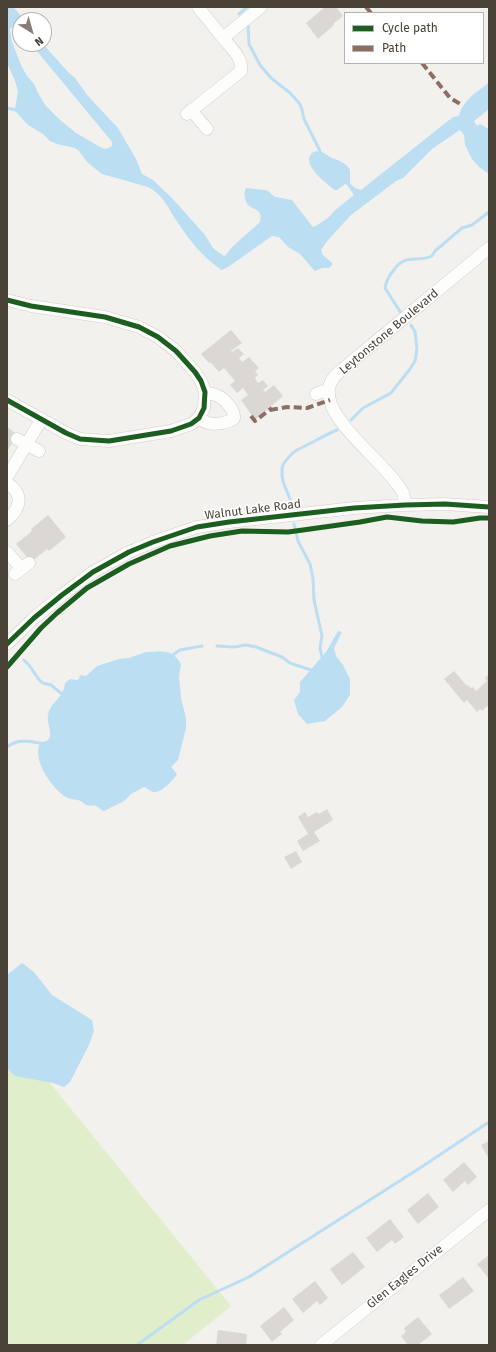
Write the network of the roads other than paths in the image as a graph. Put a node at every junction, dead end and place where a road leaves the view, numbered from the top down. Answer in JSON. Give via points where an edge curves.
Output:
{"nodes":[{"id":1,"x":198,"y":7,"type":"edge"},
{"id":2,"x":261,"y":7,"type":"edge"},
{"id":3,"x":223,"y":38,"type":"junction"},
{"id":4,"x":207,"y":129,"type":"dead end"},
{"id":5,"x":489,"y":248,"type":"edge"},
{"id":6,"x":7,"y":300,"type":"edge"},
{"id":7,"x":329,"y":389,"type":"junction"},
{"id":8,"x":206,"y":392,"type":"junction"},
{"id":9,"x":316,"y":394,"type":"dead end"},
{"id":10,"x":7,"y":400,"type":"edge"},
{"id":11,"x":42,"y":420,"type":"junction"},
{"id":12,"x":195,"y":421,"type":"junction"},
{"id":13,"x":22,"y":441,"type":"junction"},
{"id":14,"x":39,"y":451,"type":"dead end"},
{"id":15,"x":7,"y":477,"type":"edge"},
{"id":16,"x":7,"y":483,"type":"edge"},
{"id":17,"x":405,"y":505,"type":"junction"},
{"id":18,"x":489,"y":506,"type":"edge"},
{"id":19,"x":7,"y":520,"type":"edge"},
{"id":20,"x":7,"y":552,"type":"edge"},
{"id":21,"x":22,"y":569,"type":"dead end"},
{"id":22,"x":7,"y":644,"type":"edge"},
{"id":23,"x":489,"y":1210,"type":"edge"},
{"id":24,"x":321,"y":1345,"type":"edge"}],
"edges":[{"from":1,"to":3,"type":"street"},
{"from":2,"to":3,"type":"street"},
{"from":3,"to":4,"type":"street","via":[[240,59],[241,71],[189,112]]},
{"from":5,"to":7,"type":"street","name":"Leytonstone Boulevard","via":[[345,367],[334,377]]},
{"from":6,"to":8,"type":"street","via":[[105,317],[139,327],[176,351],[195,372]]},
{"from":7,"to":9,"type":"street"},
{"from":7,"to":17,"type":"street","via":[[333,408],[341,421],[403,493]]},
{"from":8,"to":12,"type":"street","via":[[204,408]]},
{"from":8,"to":12,"type":"street","via":[[220,396],[230,407],[234,418],[231,421],[212,424]]},
{"from":10,"to":11,"type":"street"},
{"from":11,"to":12,"type":"street","via":[[80,439],[109,441],[171,431]]},
{"from":11,"to":13,"type":"street"},
{"from":13,"to":14,"type":"street"},
{"from":13,"to":15,"type":"street"},
{"from":16,"to":19,"type":"street","via":[[16,491],[19,503],[14,514]]},
{"from":17,"to":18,"type":"street","name":"Walnut Lake Road"},
{"from":17,"to":22,"type":"street","name":"Walnut Lake Road","via":[[345,508],[229,522],[197,527],[159,540],[128,552],[93,572],[34,618]]},
{"from":20,"to":21,"type":"street"},
{"from":23,"to":24,"type":"street","name":"Glen Eagles Drive"}]}
